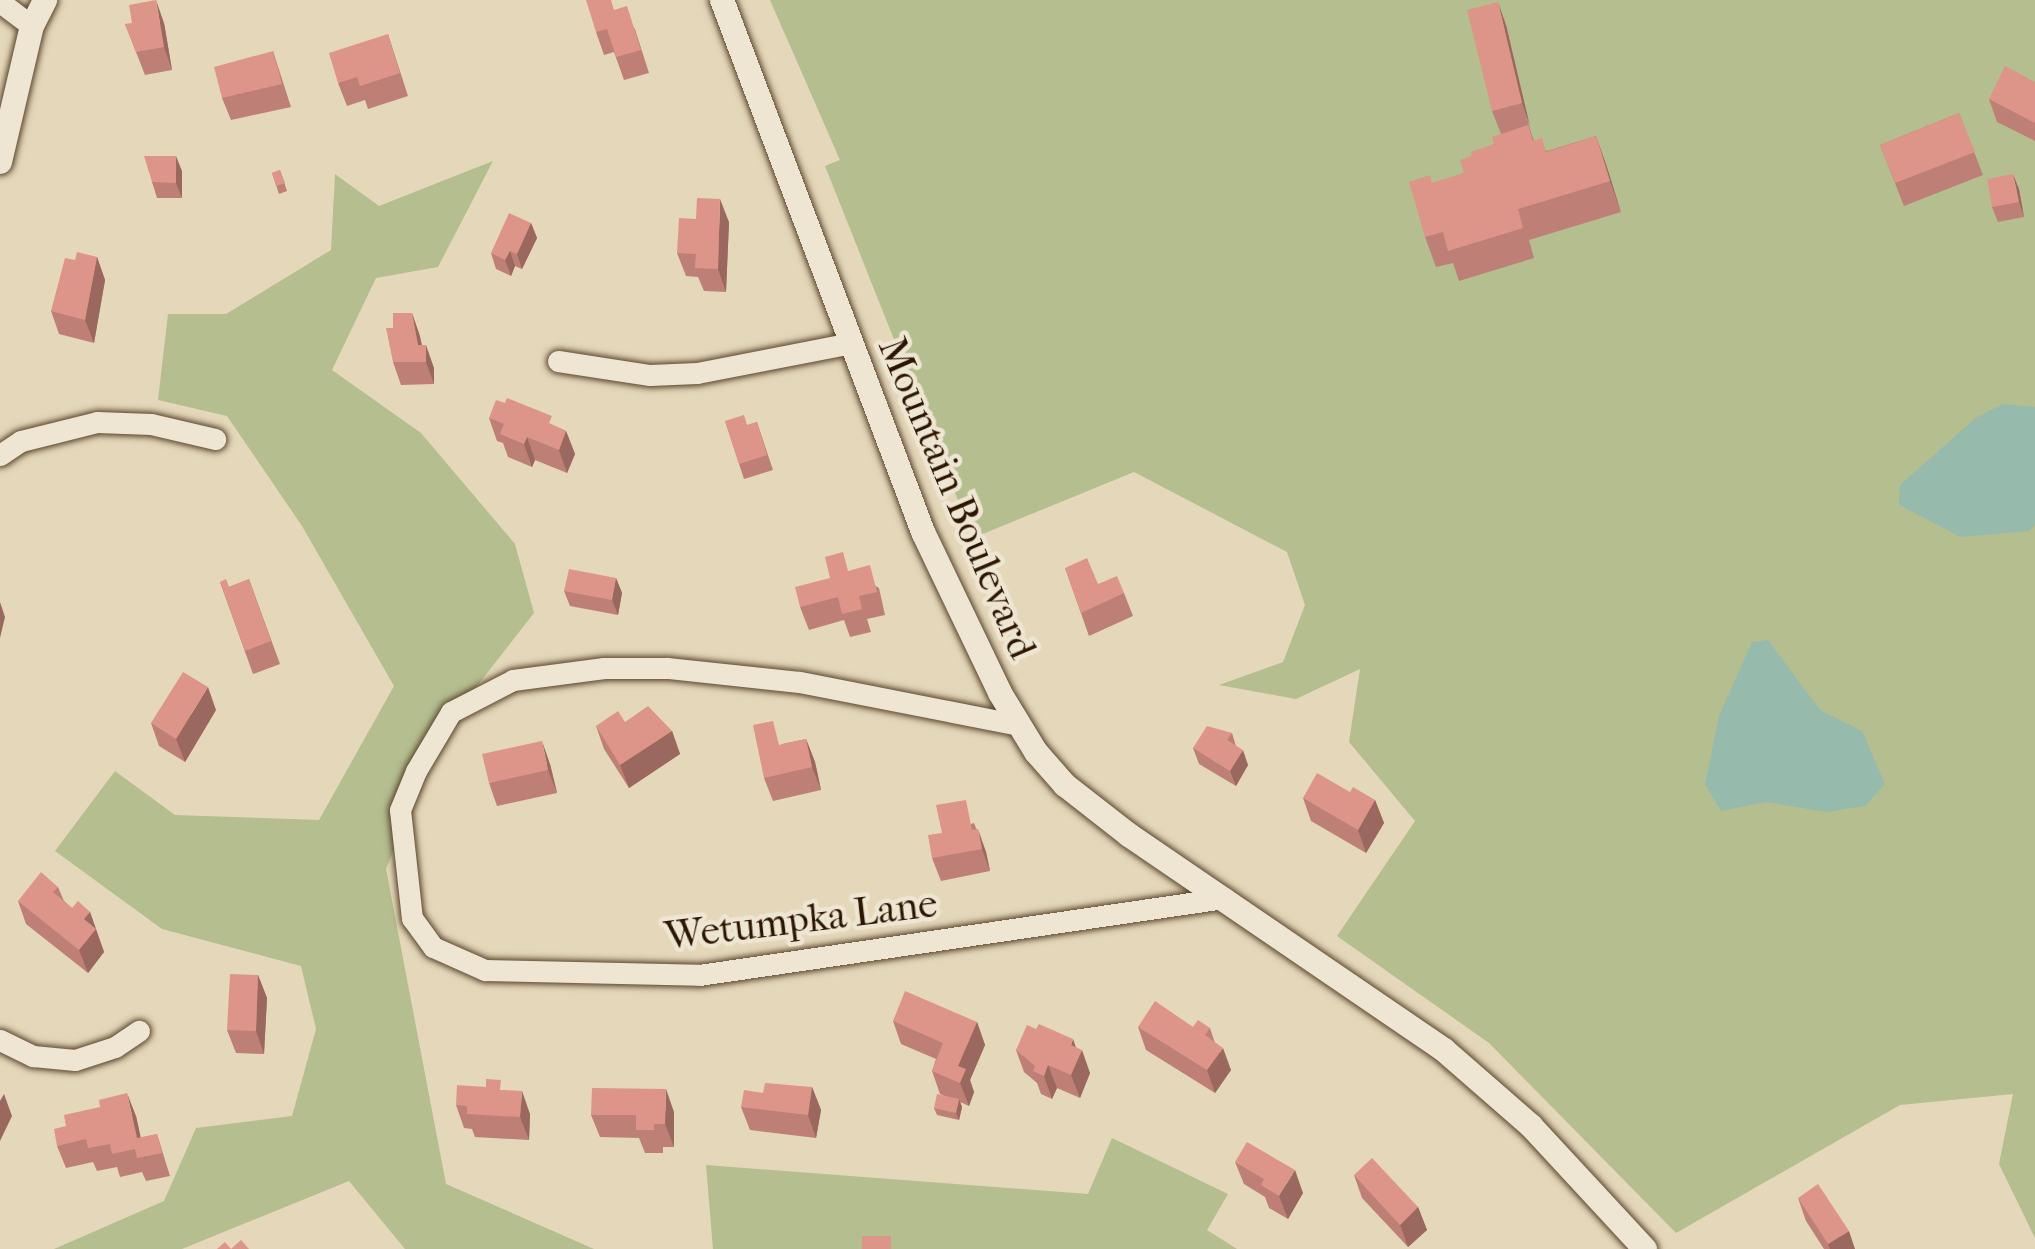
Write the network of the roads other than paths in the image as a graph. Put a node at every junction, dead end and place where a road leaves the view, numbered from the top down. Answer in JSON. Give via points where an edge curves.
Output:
{"nodes":[{"id":1,"x":45,"y":0,"type":"edge"},
{"id":2,"x":722,"y":0,"type":"edge"},
{"id":3,"x":0,"y":2,"type":"edge"},
{"id":4,"x":32,"y":26,"type":"junction"},
{"id":5,"x":0,"y":162,"type":"edge"},
{"id":6,"x":852,"y":343,"type":"junction"},
{"id":7,"x":558,"y":361,"type":"dead end"},
{"id":8,"x":215,"y":439,"type":"dead end"},
{"id":9,"x":0,"y":455,"type":"edge"},
{"id":10,"x":1019,"y":724,"type":"junction"},
{"id":11,"x":1224,"y":898,"type":"junction"},
{"id":12,"x":139,"y":1031,"type":"dead end"},
{"id":13,"x":0,"y":1040,"type":"edge"},
{"id":14,"x":1645,"y":1249,"type":"edge"}],
"edges":[{"from":1,"to":4,"type":"street"},
{"from":2,"to":6,"type":"street","name":"Mountain Boulevard"},
{"from":3,"to":4,"type":"street"},
{"from":4,"to":5,"type":"street"},
{"from":6,"to":7,"type":"street","via":[[697,374]]},
{"from":6,"to":10,"type":"street","name":"Mountain Boulevard","via":[[922,532]]},
{"from":8,"to":9,"type":"street","via":[[98,422],[21,441]]},
{"from":10,"to":11,"type":"street","name":"Mountain Boulevard","via":[[1065,784]]},
{"from":10,"to":11,"type":"street","name":"Wetumpka Lane","via":[[799,682],[668,668],[513,680],[451,712],[416,771],[400,810],[412,919],[433,947],[485,970],[699,975]]},
{"from":11,"to":14,"type":"street","name":"Mountain Boulevard","via":[[1444,1050],[1531,1126]]},
{"from":12,"to":13,"type":"street","via":[[75,1060],[33,1056]]}]}
